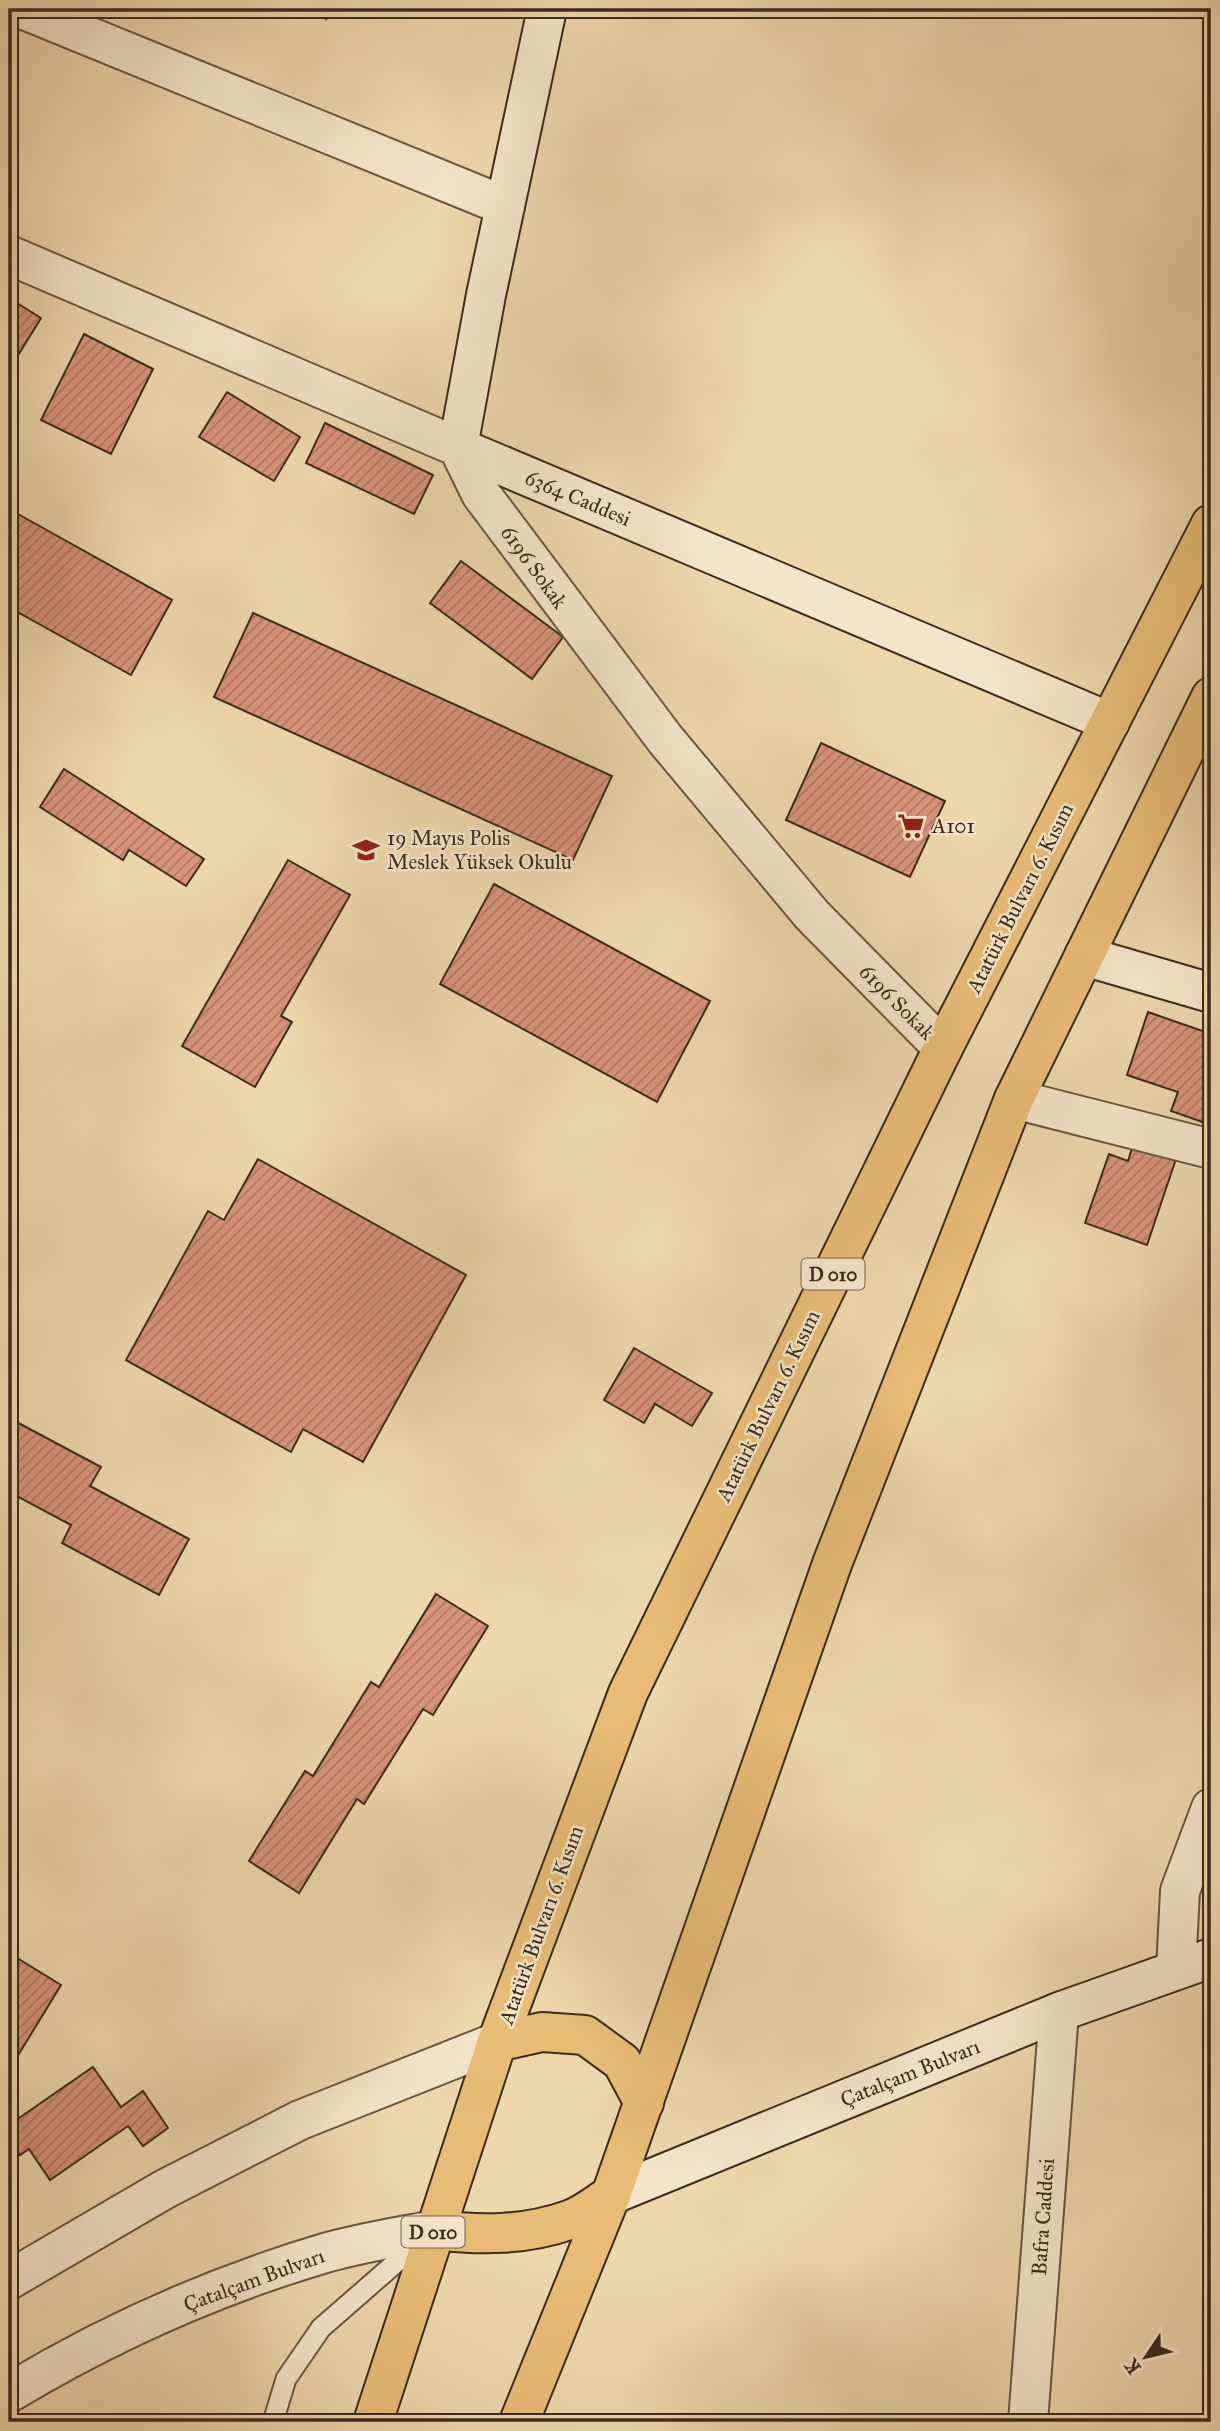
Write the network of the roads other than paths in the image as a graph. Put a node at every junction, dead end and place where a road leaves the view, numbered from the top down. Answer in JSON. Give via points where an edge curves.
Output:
{"nodes":[{"id":1,"x":21,"y":9,"type":"edge"},
{"id":2,"x":547,"y":9,"type":"edge"},
{"id":3,"x":9,"y":18,"type":"edge"},
{"id":4,"x":505,"y":206,"type":"junction"},
{"id":5,"x":9,"y":255,"type":"edge"},
{"id":6,"x":458,"y":447,"type":"junction"},
{"id":7,"x":1211,"y":524,"type":"edge"},
{"id":8,"x":1211,"y":697,"type":"edge"},
{"id":9,"x":1110,"y":722,"type":"junction"},
{"id":10,"x":1084,"y":956,"type":"junction"},
{"id":11,"x":1211,"y":993,"type":"edge"},
{"id":12,"x":943,"y":1048,"type":"junction"},
{"id":13,"x":1014,"y":1099,"type":"junction"},
{"id":14,"x":1211,"y":1149,"type":"edge"},
{"id":15,"x":1211,"y":1808,"type":"edge"},
{"id":16,"x":1211,"y":1958,"type":"edge"},
{"id":17,"x":1176,"y":1970,"type":"junction"},
{"id":18,"x":1059,"y":2012,"type":"junction"},
{"id":19,"x":497,"y":2042,"type":"junction"},
{"id":20,"x":645,"y":2103,"type":"junction"},
{"id":21,"x":611,"y":2195,"type":"junction"},
{"id":22,"x":434,"y":2230,"type":"junction"},
{"id":23,"x":9,"y":2280,"type":"edge"},
{"id":24,"x":9,"y":2393,"type":"edge"},
{"id":25,"x":273,"y":2422,"type":"edge"},
{"id":26,"x":373,"y":2422,"type":"edge"},
{"id":27,"x":519,"y":2422,"type":"edge"},
{"id":28,"x":1028,"y":2422,"type":"edge"}],
"edges":[{"from":1,"to":3,"type":"street"},
{"from":1,"to":4,"type":"street"},
{"from":2,"to":4,"type":"street"},
{"from":4,"to":6,"type":"street"},
{"from":5,"to":6,"type":"street"},
{"from":6,"to":9,"type":"street","name":"6364 Caddesi"},
{"from":6,"to":12,"type":"street","name":"6196 Sokak","via":[[481,494],[665,739],[811,915]]},
{"from":7,"to":9,"type":"highway","name":"Atatürk Bulvarı 6. Kısım","number":"D 010"},
{"from":8,"to":10,"type":"highway"},
{"from":9,"to":12,"type":"highway","name":"Atatürk Bulvarı 6. Kısım","number":"D 010"},
{"from":10,"to":11,"type":"street"},
{"from":10,"to":13,"type":"highway"},
{"from":12,"to":19,"type":"highway","name":"Atatürk Bulvarı 6. Kısım","number":"D 010","via":[[628,1693]]},
{"from":13,"to":14,"type":"street"},
{"from":13,"to":20,"type":"highway","via":[[832,1564]]},
{"from":15,"to":17,"type":"street","via":[[1180,1891]]},
{"from":16,"to":17,"type":"street","name":"Çatalçam Bulvarı"},
{"from":17,"to":18,"type":"street","name":"Çatalçam Bulvarı"},
{"from":18,"to":21,"type":"street","name":"Çatalçam Bulvarı"},
{"from":18,"to":28,"type":"street","name":"Bafra Caddesi"},
{"from":19,"to":20,"type":"highway","via":[[542,2032],[585,2035],[622,2062]]},
{"from":19,"to":22,"type":"highway","number":"D 010"},
{"from":19,"to":23,"type":"street","via":[[300,2120],[165,2189]]},
{"from":20,"to":21,"type":"highway"},
{"from":21,"to":22,"type":"highway","via":[[571,2220],[522,2233]]},
{"from":21,"to":27,"type":"highway"},
{"from":22,"to":24,"type":"street","name":"Çatalçam Bulvarı","via":[[326,2253],[212,2291],[56,2365]]},
{"from":22,"to":25,"type":"lane","via":[[321,2328],[286,2379]]},
{"from":22,"to":26,"type":"highway","number":"D 010"}]}
